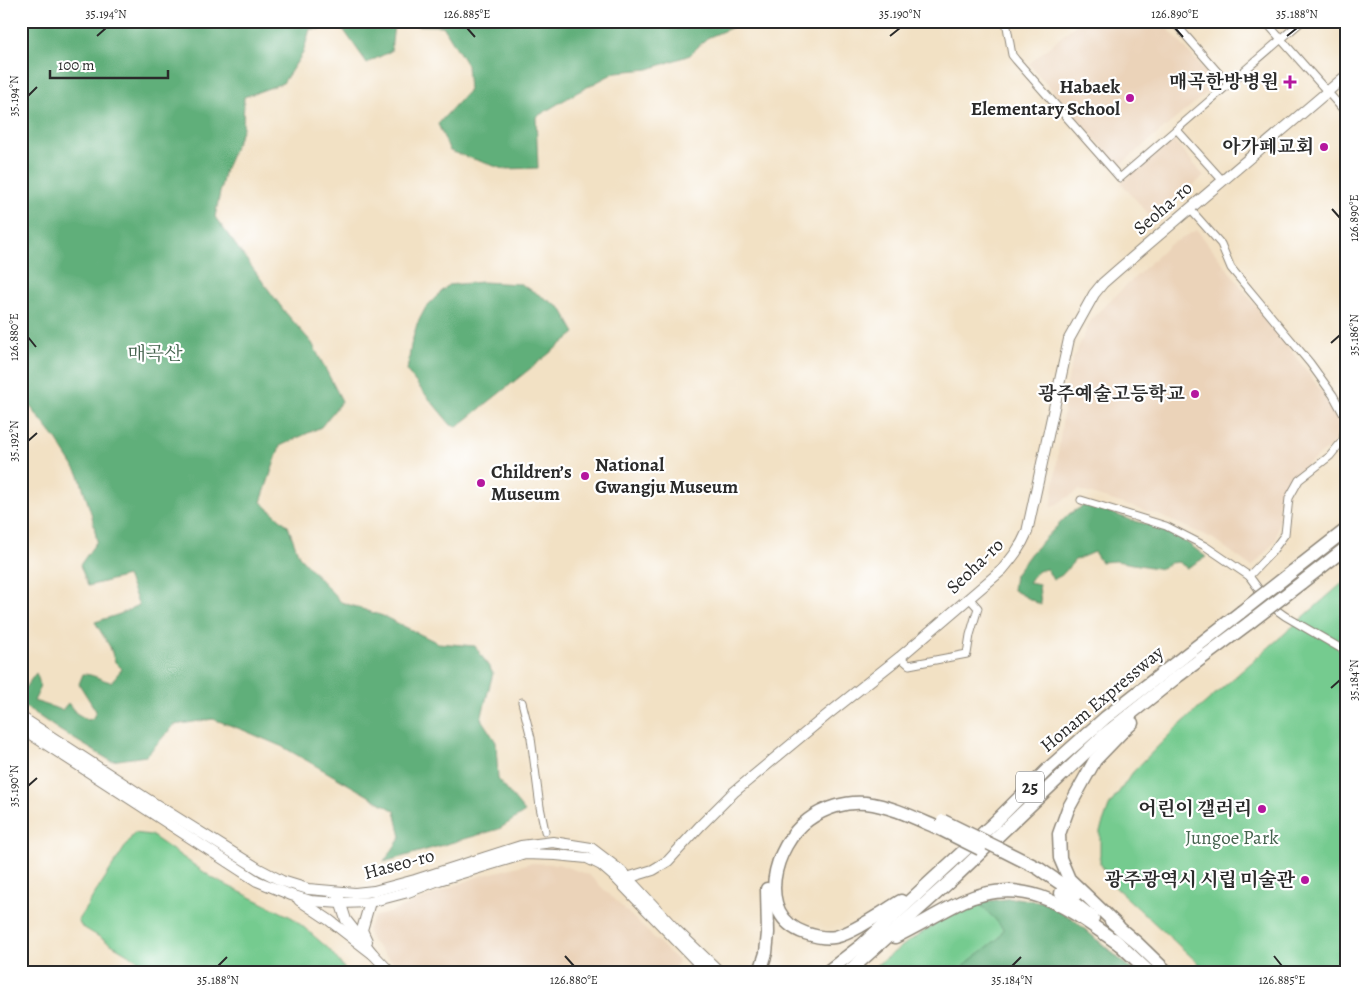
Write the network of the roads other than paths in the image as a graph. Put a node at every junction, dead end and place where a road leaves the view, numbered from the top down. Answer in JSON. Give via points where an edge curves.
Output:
{"nodes":[{"id":1,"x":1006,"y":21,"type":"edge"},
{"id":2,"x":1173,"y":21,"type":"edge"},
{"id":3,"x":1266,"y":21,"type":"edge"},
{"id":4,"x":1302,"y":21,"type":"edge"},
{"id":5,"x":1282,"y":39,"type":"junction"},
{"id":6,"x":1347,"y":74,"type":"edge"},
{"id":7,"x":1229,"y":84,"type":"junction"},
{"id":8,"x":1328,"y":91,"type":"junction"},
{"id":9,"x":1347,"y":114,"type":"edge"},
{"id":10,"x":1177,"y":130,"type":"junction"},
{"id":11,"x":1223,"y":180,"type":"junction"},
{"id":12,"x":1190,"y":209,"type":"junction"},
{"id":13,"x":1081,"y":500,"type":"dead end"},
{"id":14,"x":1347,"y":530,"type":"edge"},
{"id":15,"x":1347,"y":547,"type":"edge"},
{"id":16,"x":1249,"y":576,"type":"junction"},
{"id":17,"x":969,"y":598,"type":"junction"},
{"id":18,"x":1347,"y":652,"type":"edge"},
{"id":19,"x":900,"y":657,"type":"junction"},
{"id":20,"x":1178,"y":676,"type":"junction"},
{"id":21,"x":522,"y":702,"type":"dead end"},
{"id":22,"x":21,"y":717,"type":"edge"},
{"id":23,"x":21,"y":728,"type":"edge"},
{"id":24,"x":940,"y":824,"type":"junction"},
{"id":25,"x":545,"y":831,"type":"dead end"},
{"id":26,"x":999,"y":853,"type":"junction"},
{"id":27,"x":616,"y":878,"type":"junction"},
{"id":28,"x":627,"y":878,"type":"junction"},
{"id":29,"x":927,"y":885,"type":"junction"},
{"id":30,"x":338,"y":892,"type":"junction"},
{"id":31,"x":291,"y":895,"type":"junction"},
{"id":32,"x":370,"y":902,"type":"junction"},
{"id":33,"x":341,"y":903,"type":"junction"},
{"id":34,"x":1118,"y":926,"type":"junction"},
{"id":35,"x":1119,"y":944,"type":"junction"},
{"id":36,"x":878,"y":947,"type":"junction"},
{"id":37,"x":373,"y":954,"type":"junction"},
{"id":38,"x":390,"y":972,"type":"edge"},
{"id":39,"x":707,"y":972,"type":"edge"},
{"id":40,"x":720,"y":972,"type":"edge"},
{"id":41,"x":760,"y":972,"type":"edge"},
{"id":42,"x":827,"y":972,"type":"edge"},
{"id":43,"x":848,"y":972,"type":"edge"},
{"id":44,"x":1149,"y":972,"type":"edge"},
{"id":45,"x":1167,"y":972,"type":"edge"}],
"edges":[{"from":1,"to":10,"type":"street","via":[[1012,55],[1120,178]]},
{"from":2,"to":7,"type":"street"},
{"from":3,"to":5,"type":"street"},
{"from":4,"to":5,"type":"street"},
{"from":5,"to":7,"type":"street"},
{"from":5,"to":8,"type":"street"},
{"from":6,"to":8,"type":"main road","name":"Seoha-ro"},
{"from":7,"to":10,"type":"street"},
{"from":8,"to":9,"type":"street"},
{"from":8,"to":11,"type":"main road","name":"Seoha-ro"},
{"from":10,"to":11,"type":"street","name":"Seoha-ro"},
{"from":11,"to":12,"type":"main road","name":"Seoha-ro"},
{"from":12,"to":16,"type":"street","via":[[1221,244],[1231,268],[1310,363],[1345,417],[1343,440],[1330,456],[1299,480],[1289,498],[1286,534]]},
{"from":12,"to":17,"type":"main road","name":"Seoha-ro","via":[[1103,283],[1086,306],[1069,339],[1027,532],[1012,559]]},
{"from":13,"to":16,"type":"street","via":[[1166,526],[1205,546]]},
{"from":14,"to":29,"type":"highway","name":"Honam Expressway","number":"25","bridge":true,"via":[[1105,718]]},
{"from":15,"to":20,"type":"highway","name":"Honam Expressway","number":"25","bridge":true},
{"from":16,"to":18,"type":"street","via":[[1271,606]]},
{"from":17,"to":19,"type":"main road","name":"Seoha-ro"},
{"from":17,"to":19,"type":"street","via":[[978,608],[967,654],[909,665]]},
{"from":19,"to":28,"type":"main road","name":"Seoha-ro","via":[[734,792],[668,860],[653,870]]},
{"from":20,"to":34,"type":"highway","via":[[1160,698],[1095,760],[1068,809],[1060,834],[1060,858],[1069,879]]},
{"from":20,"to":36,"type":"highway","name":"Honam Expressway","number":"25","via":[[1104,735]]},
{"from":21,"to":25,"type":"street","via":[[531,738]]},
{"from":22,"to":30,"type":"main road","name":"Haseo-ro","via":[[282,882]]},
{"from":23,"to":31,"type":"main road","name":"Haseo-ro","via":[[257,881]]},
{"from":24,"to":26,"type":"highway","bridge":true},
{"from":24,"to":29,"type":"highway","via":[[865,803],[842,804],[826,810],[808,820],[787,844],[776,868],[774,892],[780,914],[798,931],[834,937],[846,934]]},
{"from":24,"to":41,"type":"highway","via":[[919,811],[870,796],[850,796],[831,801],[802,818],[778,846],[771,864],[767,888],[766,953]]},
{"from":26,"to":34,"type":"highway","via":[[1038,868]]},
{"from":26,"to":35,"type":"highway","via":[[1086,911]]},
{"from":27,"to":28,"type":"main road","name":"Seoha-ro"},
{"from":27,"to":32,"type":"main road","name":"Haseo-ro","via":[[587,858],[525,854]]},
{"from":27,"to":39,"type":"main road","name":"Haseo-ro"},
{"from":28,"to":30,"type":"main road","name":"Haseo-ro","via":[[591,848],[553,842],[521,846],[374,891]]},
{"from":28,"to":40,"type":"main road","name":"Haseo-ro"},
{"from":29,"to":42,"type":"highway","name":"Honam Expressway","number":"25","via":[[862,945]]},
{"from":30,"to":33,"type":"main road"},
{"from":31,"to":33,"type":"main road","name":"Haseo-ro","via":[[311,901]]},
{"from":31,"to":37,"type":"main road"},
{"from":32,"to":33,"type":"main road","name":"Haseo-ro"},
{"from":32,"to":37,"type":"main road","via":[[362,930]]},
{"from":33,"to":37,"type":"main road","via":[[346,920]]},
{"from":34,"to":45,"type":"highway"},
{"from":35,"to":36,"type":"highway","via":[[1055,903],[1038,895],[1017,891],[992,892],[964,901]]},
{"from":35,"to":44,"type":"highway"},
{"from":36,"to":43,"type":"highway","name":"Honam Expressway","number":"25"},
{"from":37,"to":38,"type":"main road"}]}
